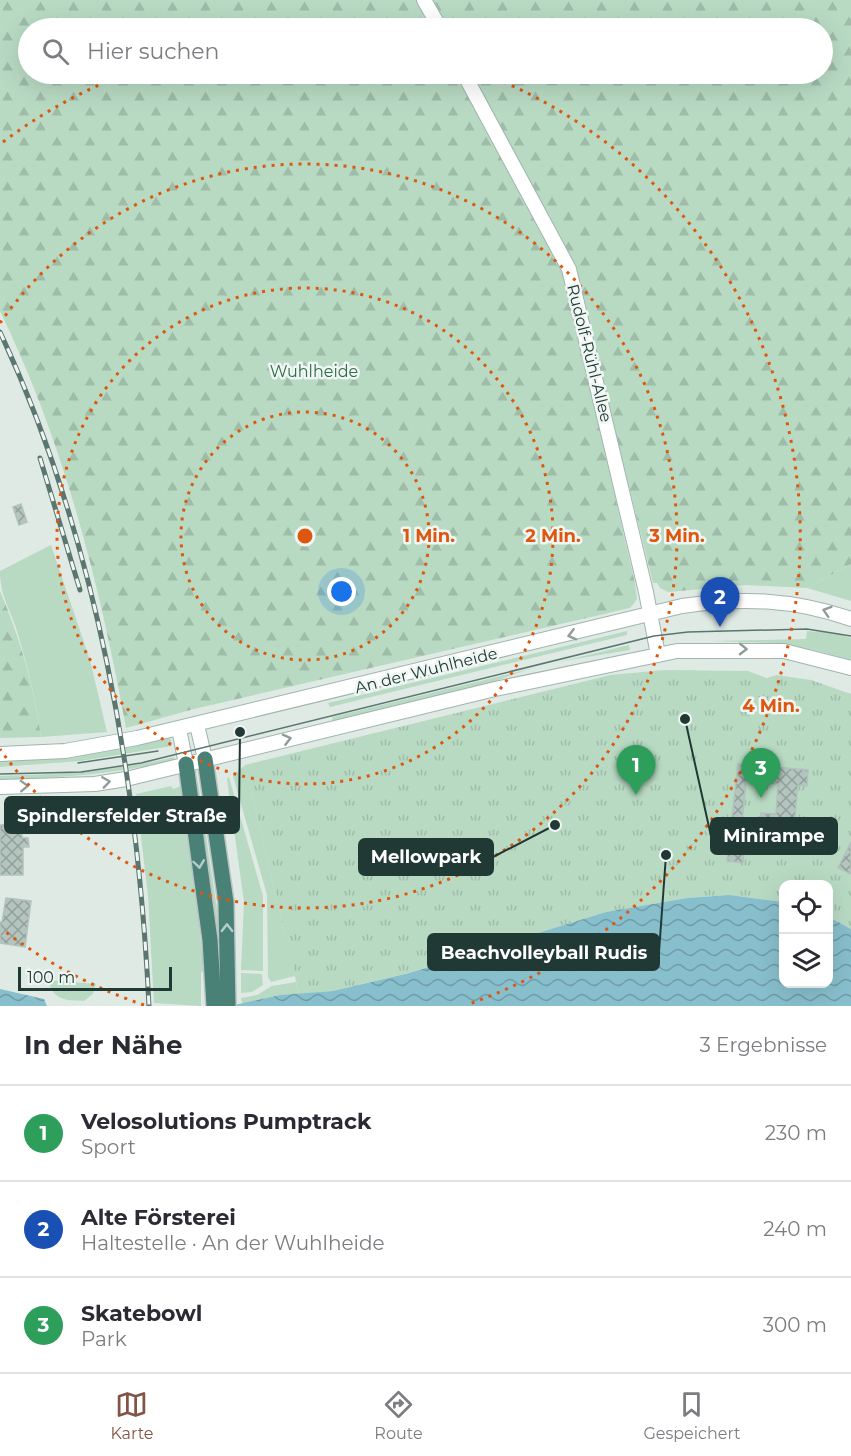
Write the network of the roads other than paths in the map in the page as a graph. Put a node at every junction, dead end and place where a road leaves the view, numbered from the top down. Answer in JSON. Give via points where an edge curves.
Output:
{"nodes":[{"id":1,"x":424,"y":0,"type":"edge"},
{"id":2,"x":434,"y":18,"type":"edge"},
{"id":3,"x":469,"y":84,"type":"edge"},
{"id":4,"x":650,"y":616,"type":"junction"},
{"id":5,"x":851,"y":619,"type":"edge"},
{"id":6,"x":658,"y":655,"type":"junction"},
{"id":7,"x":851,"y":668,"type":"edge"},
{"id":8,"x":197,"y":724,"type":"junction"},
{"id":9,"x":179,"y":729,"type":"junction"},
{"id":10,"x":0,"y":754,"type":"edge"},
{"id":11,"x":205,"y":759,"type":"junction"},
{"id":12,"x":186,"y":764,"type":"junction"},
{"id":13,"x":0,"y":787,"type":"edge"},
{"id":14,"x":221,"y":986,"type":"junction"},
{"id":15,"x":214,"y":1006,"type":"edge"},
{"id":16,"x":228,"y":1006,"type":"edge"}],
"edges":[{"from":1,"to":2,"type":"main road"},
{"from":3,"to":4,"type":"main road","name":"Rudolf-Rühl-Allee","via":[[569,268]]},
{"from":5,"to":4,"type":"main road","name":"An der Wuhlheide","one_way":true,"via":[[803,604],[762,600],[721,600]]},
{"from":4,"to":6,"type":"main road","name":"Rudolf-Rühl-Allee"},
{"from":4,"to":8,"type":"main road","name":"An der Wuhlheide","one_way":true},
{"from":6,"to":7,"type":"main road","name":"An der Wuhlheide","one_way":true,"via":[[677,651],[759,650],[801,654]]},
{"from":11,"to":6,"type":"main road","name":"An der Wuhlheide","one_way":true,"via":[[495,689]]},
{"from":8,"to":9,"type":"main road","name":"An der Wuhlheide"},
{"from":8,"to":11,"type":"main road"},
{"from":9,"to":10,"type":"main road","name":"An der Wuhlheide","via":[[65,751]]},
{"from":9,"to":12,"type":"main road"},
{"from":11,"to":12,"type":"main road","name":"An der Wuhlheide"},
{"from":14,"to":11,"type":"highway","one_way":true,"via":[[226,902]]},
{"from":13,"to":12,"type":"main road","name":"An der Wuhlheide","one_way":true,"via":[[94,784]]},
{"from":12,"to":14,"type":"highway","one_way":true,"via":[[210,940]]},
{"from":14,"to":15,"type":"highway"},
{"from":14,"to":16,"type":"highway"}]}
